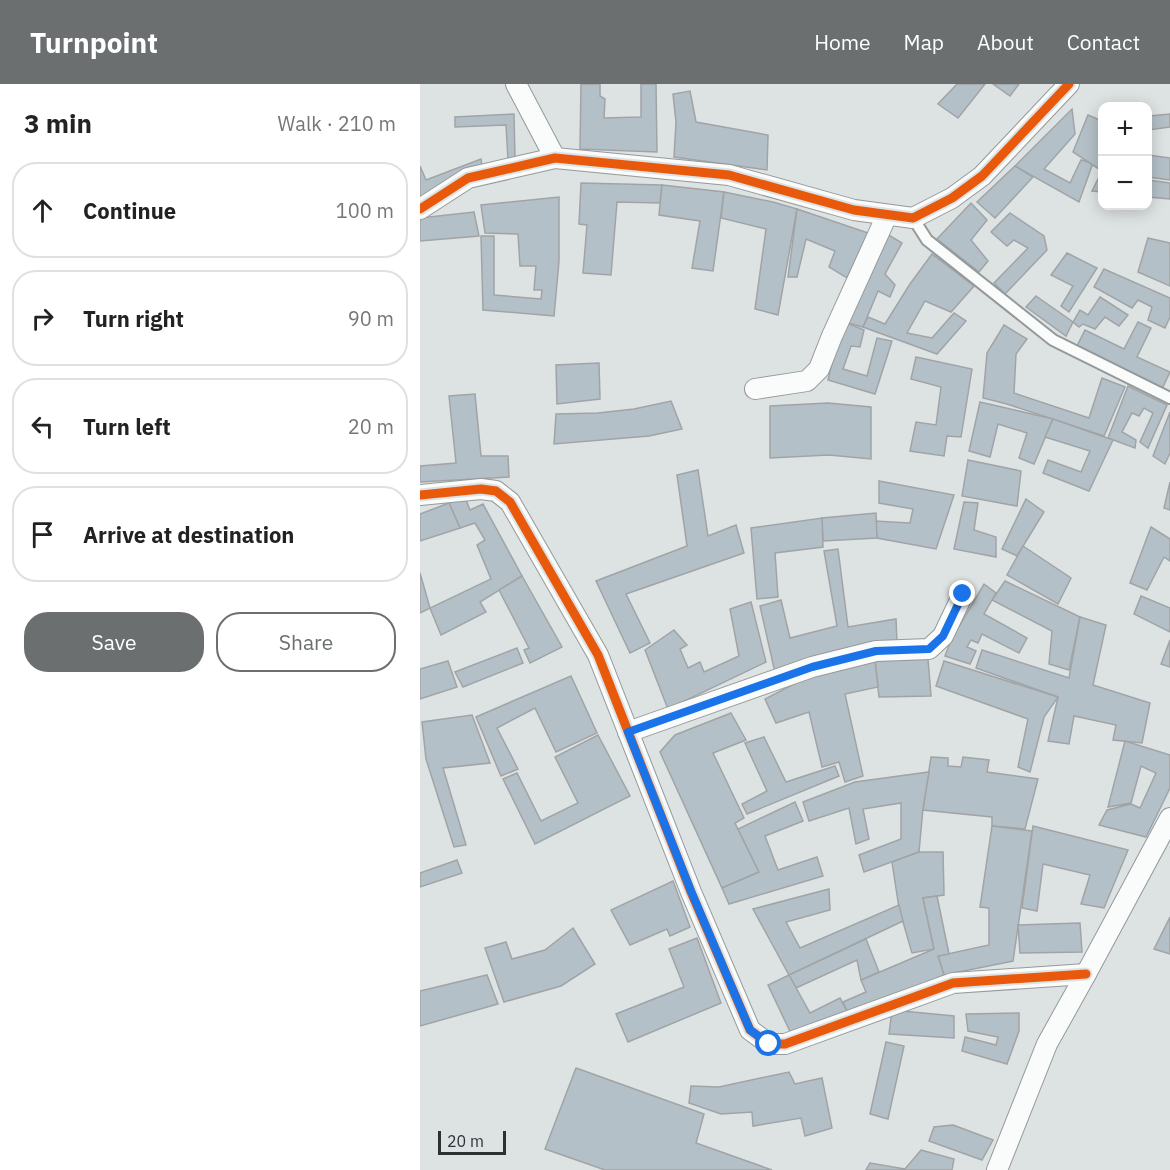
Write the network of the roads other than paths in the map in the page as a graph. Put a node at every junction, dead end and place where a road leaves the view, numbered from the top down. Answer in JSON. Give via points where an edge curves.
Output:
{"nodes":[{"id":1,"x":516,"y":84,"type":"edge"},
{"id":2,"x":1069,"y":84,"type":"edge"},
{"id":3,"x":555,"y":158,"type":"junction"},
{"id":4,"x":420,"y":209,"type":"edge"},
{"id":5,"x":887,"y":215,"type":"junction"},
{"id":6,"x":913,"y":218,"type":"junction"},
{"id":7,"x":755,"y":389,"type":"dead end"},
{"id":8,"x":1170,"y":398,"type":"edge"},
{"id":9,"x":420,"y":495,"type":"edge"},
{"id":10,"x":963,"y":594,"type":"dead end"},
{"id":11,"x":628,"y":732,"type":"junction"},
{"id":12,"x":1170,"y":818,"type":"edge"},
{"id":13,"x":1086,"y":974,"type":"junction"},
{"id":14,"x":997,"y":1170,"type":"edge"}],
"edges":[{"from":1,"to":3,"type":"street"},
{"from":2,"to":6,"type":"street","via":[[982,176],[952,198]]},
{"from":3,"to":4,"type":"street","via":[[468,178]]},
{"from":3,"to":5,"type":"street","via":[[729,175],[854,210]]},
{"from":5,"to":6,"type":"street"},
{"from":5,"to":7,"type":"street","via":[[819,369],[807,381]]},
{"from":6,"to":8,"type":"lane","via":[[927,240],[1053,340]]},
{"from":9,"to":11,"type":"street","via":[[482,489],[496,491],[510,502],[598,655]]},
{"from":10,"to":11,"type":"street","via":[[943,636],[929,649],[876,651],[812,667]]},
{"from":11,"to":13,"type":"street","via":[[750,1030],[769,1044],[785,1044],[953,983]]},
{"from":12,"to":13,"type":"street"},
{"from":13,"to":14,"type":"street","via":[[1047,1044]]}]}
